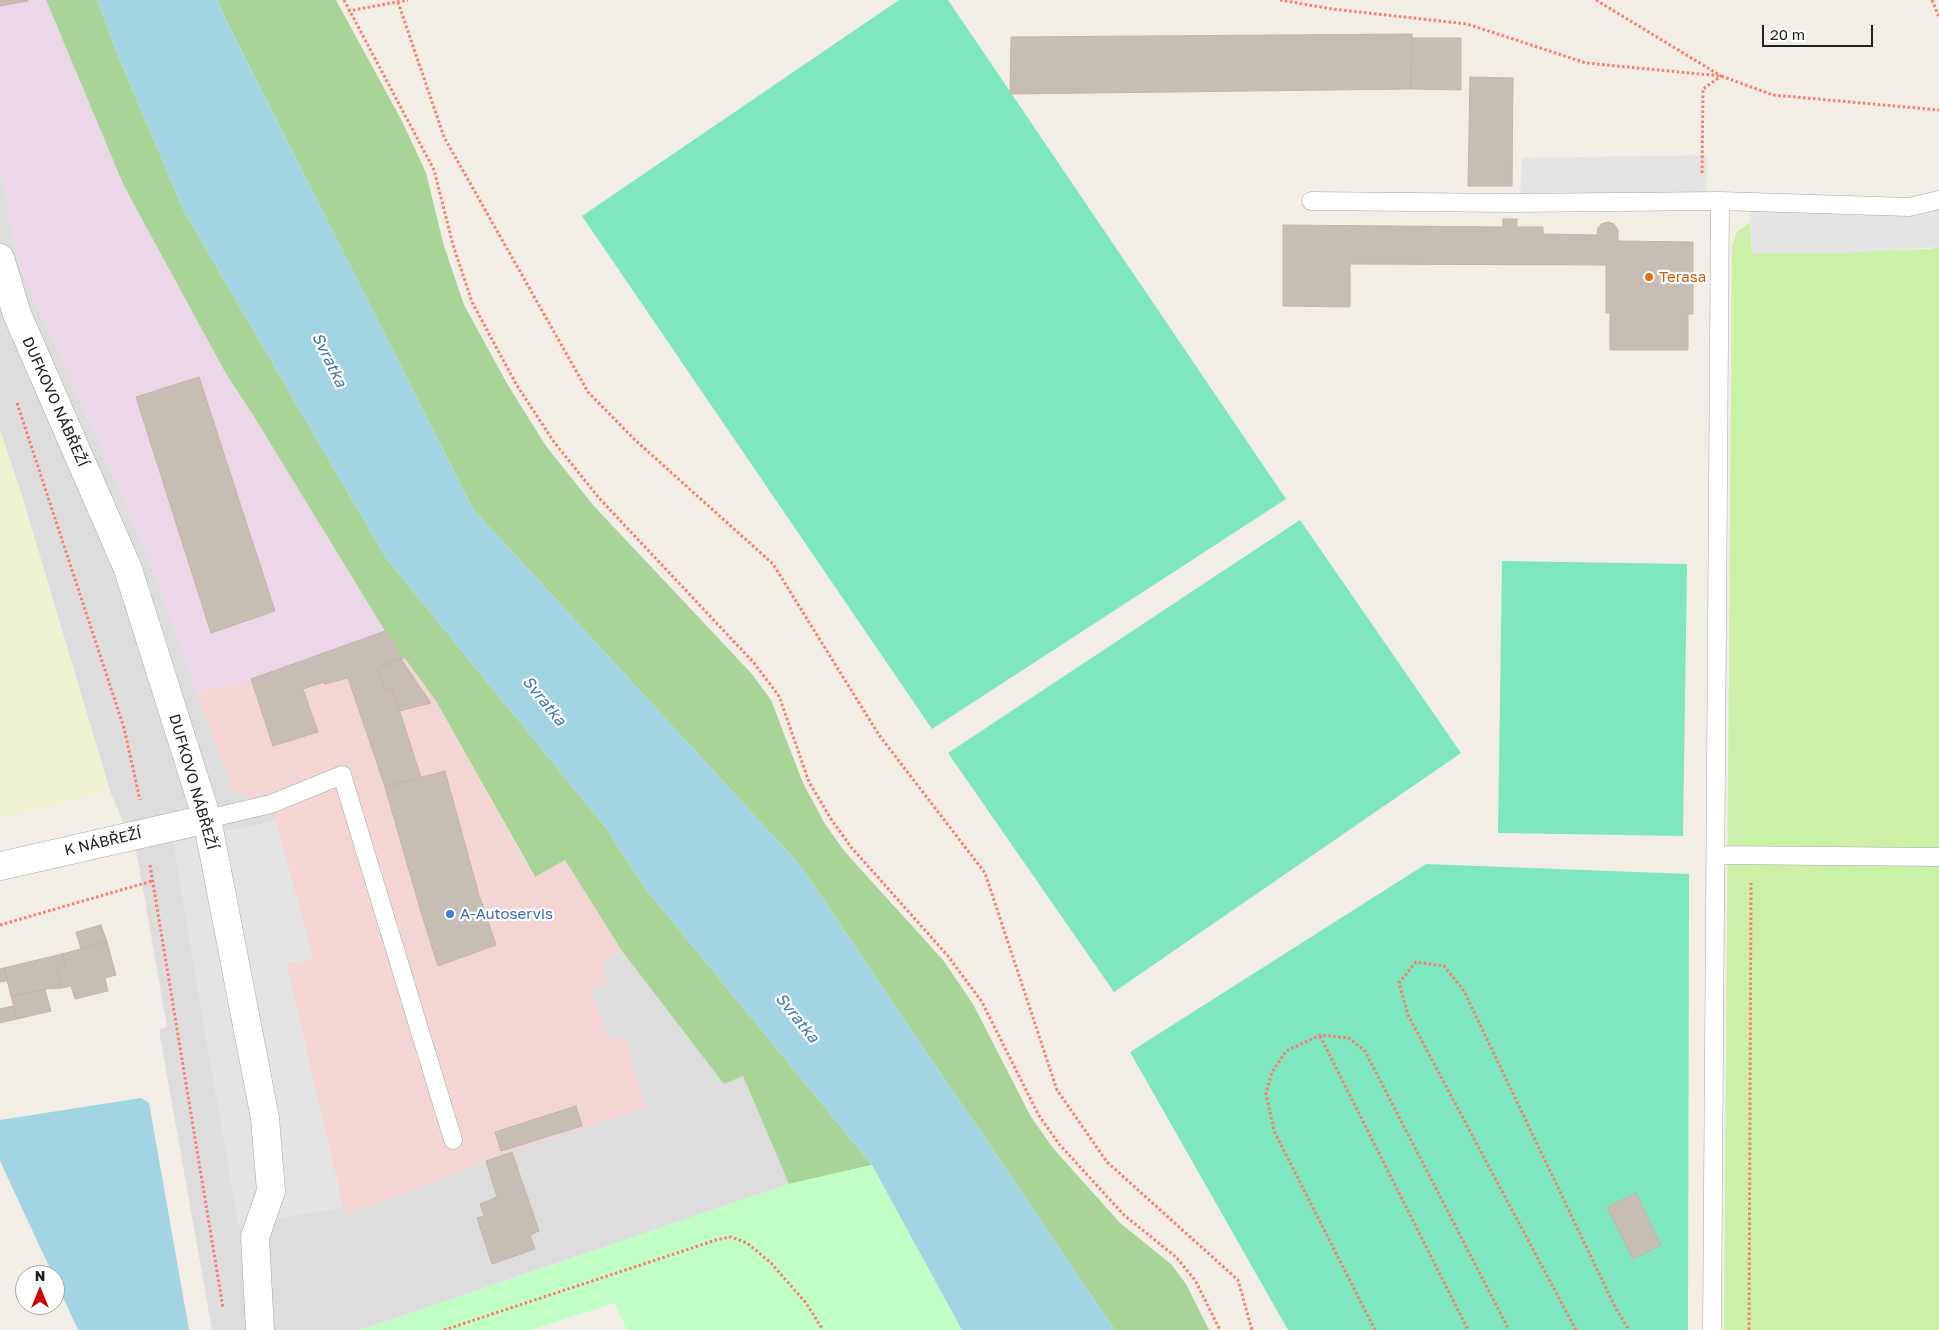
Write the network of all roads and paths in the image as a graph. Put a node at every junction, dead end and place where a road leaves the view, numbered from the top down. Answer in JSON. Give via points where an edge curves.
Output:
{"nodes":[{"id":1,"x":344,"y":0,"type":"edge"},
{"id":2,"x":408,"y":0,"type":"edge"},
{"id":3,"x":1280,"y":0,"type":"edge"},
{"id":4,"x":1596,"y":0,"type":"edge"},
{"id":5,"x":1932,"y":0,"type":"edge"},
{"id":6,"x":398,"y":2,"type":"junction"},
{"id":7,"x":348,"y":11,"type":"junction"},
{"id":8,"x":1939,"y":17,"type":"edge"},
{"id":9,"x":1721,"y":76,"type":"junction"},
{"id":10,"x":1939,"y":110,"type":"edge"},
{"id":11,"x":1939,"y":200,"type":"edge"},
{"id":12,"x":1311,"y":201,"type":"dead end"},
{"id":13,"x":1702,"y":201,"type":"junction"},
{"id":14,"x":1720,"y":201,"type":"junction"},
{"id":15,"x":0,"y":258,"type":"edge"},
{"id":16,"x":16,"y":399,"type":"dead end"},
{"id":17,"x":207,"y":819,"type":"junction"},
{"id":18,"x":144,"y":832,"type":"junction"},
{"id":19,"x":1716,"y":855,"type":"junction"},
{"id":20,"x":1751,"y":855,"type":"junction"},
{"id":21,"x":1939,"y":857,"type":"edge"},
{"id":22,"x":0,"y":866,"type":"edge"},
{"id":23,"x":152,"y":881,"type":"junction"},
{"id":24,"x":0,"y":925,"type":"edge"},
{"id":25,"x":1320,"y":1035,"type":"junction"},
{"id":26,"x":453,"y":1140,"type":"dead end"},
{"id":27,"x":224,"y":1310,"type":"dead end"},
{"id":28,"x":260,"y":1330,"type":"edge"},
{"id":29,"x":444,"y":1330,"type":"edge"},
{"id":30,"x":823,"y":1330,"type":"edge"},
{"id":31,"x":1220,"y":1330,"type":"edge"},
{"id":32,"x":1252,"y":1330,"type":"edge"},
{"id":33,"x":1375,"y":1330,"type":"edge"},
{"id":34,"x":1468,"y":1330,"type":"edge"},
{"id":35,"x":1510,"y":1330,"type":"edge"},
{"id":36,"x":1576,"y":1330,"type":"edge"},
{"id":37,"x":1630,"y":1330,"type":"edge"},
{"id":38,"x":1712,"y":1330,"type":"edge"},
{"id":39,"x":1749,"y":1330,"type":"edge"}],
"edges":[{"from":1,"to":7,"type":"path"},
{"from":2,"to":6,"type":"path"},
{"from":3,"to":9,"type":"path","via":[[1332,10],[1467,24],[1586,63]]},
{"from":4,"to":9,"type":"path"},
{"from":5,"to":8,"type":"path"},
{"from":6,"to":7,"type":"path"},
{"from":6,"to":32,"type":"path","via":[[444,137],[588,392],[634,440],[774,564],[879,735],[985,872],[1057,1090],[1107,1162],[1238,1280]]},
{"from":7,"to":31,"type":"path","via":[[434,170],[472,302],[516,384],[554,442],[599,498],[754,663],[774,689],[809,782],[831,819],[948,956],[982,1002],[1038,1114],[1060,1144],[1124,1215],[1176,1257],[1195,1280]]},
{"from":9,"to":10,"type":"path","via":[[1773,95]]},
{"from":9,"to":13,"type":"path","via":[[1703,89]]},
{"from":11,"to":14,"type":"lane","via":[[1909,207]]},
{"from":12,"to":13,"type":"lane"},
{"from":13,"to":14,"type":"lane"},
{"from":14,"to":19,"type":"lane"},
{"from":15,"to":17,"type":"street","name":"DUFKOVO NÁBŘEŽÍ","via":[[17,314],[128,569]]},
{"from":16,"to":18,"type":"path","via":[[124,728]]},
{"from":17,"to":18,"type":"street","name":"K NÁBŘEŽÍ"},
{"from":17,"to":26,"type":"lane","via":[[271,804],[342,775]]},
{"from":17,"to":28,"type":"street","name":"DUFKOVO NÁBŘEŽÍ","via":[[265,1118],[271,1190],[255,1237]]},
{"from":18,"to":22,"type":"street","name":"K NÁBŘEŽÍ"},
{"from":18,"to":23,"type":"path"},
{"from":19,"to":20,"type":"lane"},
{"from":19,"to":38,"type":"lane"},
{"from":20,"to":21,"type":"lane"},
{"from":20,"to":39,"type":"path"},
{"from":23,"to":24,"type":"path"},
{"from":23,"to":27,"type":"path"},
{"from":25,"to":33,"type":"path","via":[[1286,1051],[1272,1072],[1266,1093],[1274,1131]]},
{"from":25,"to":34,"type":"path"},
{"from":25,"to":35,"type":"path","via":[[1349,1038],[1365,1051]]},
{"from":29,"to":30,"type":"path","via":[[731,1237],[747,1242],[771,1263],[806,1303]]},
{"from":36,"to":37,"type":"path","via":[[1408,1016],[1399,983],[1416,962],[1444,966],[1464,991],[1615,1308]]}]}
